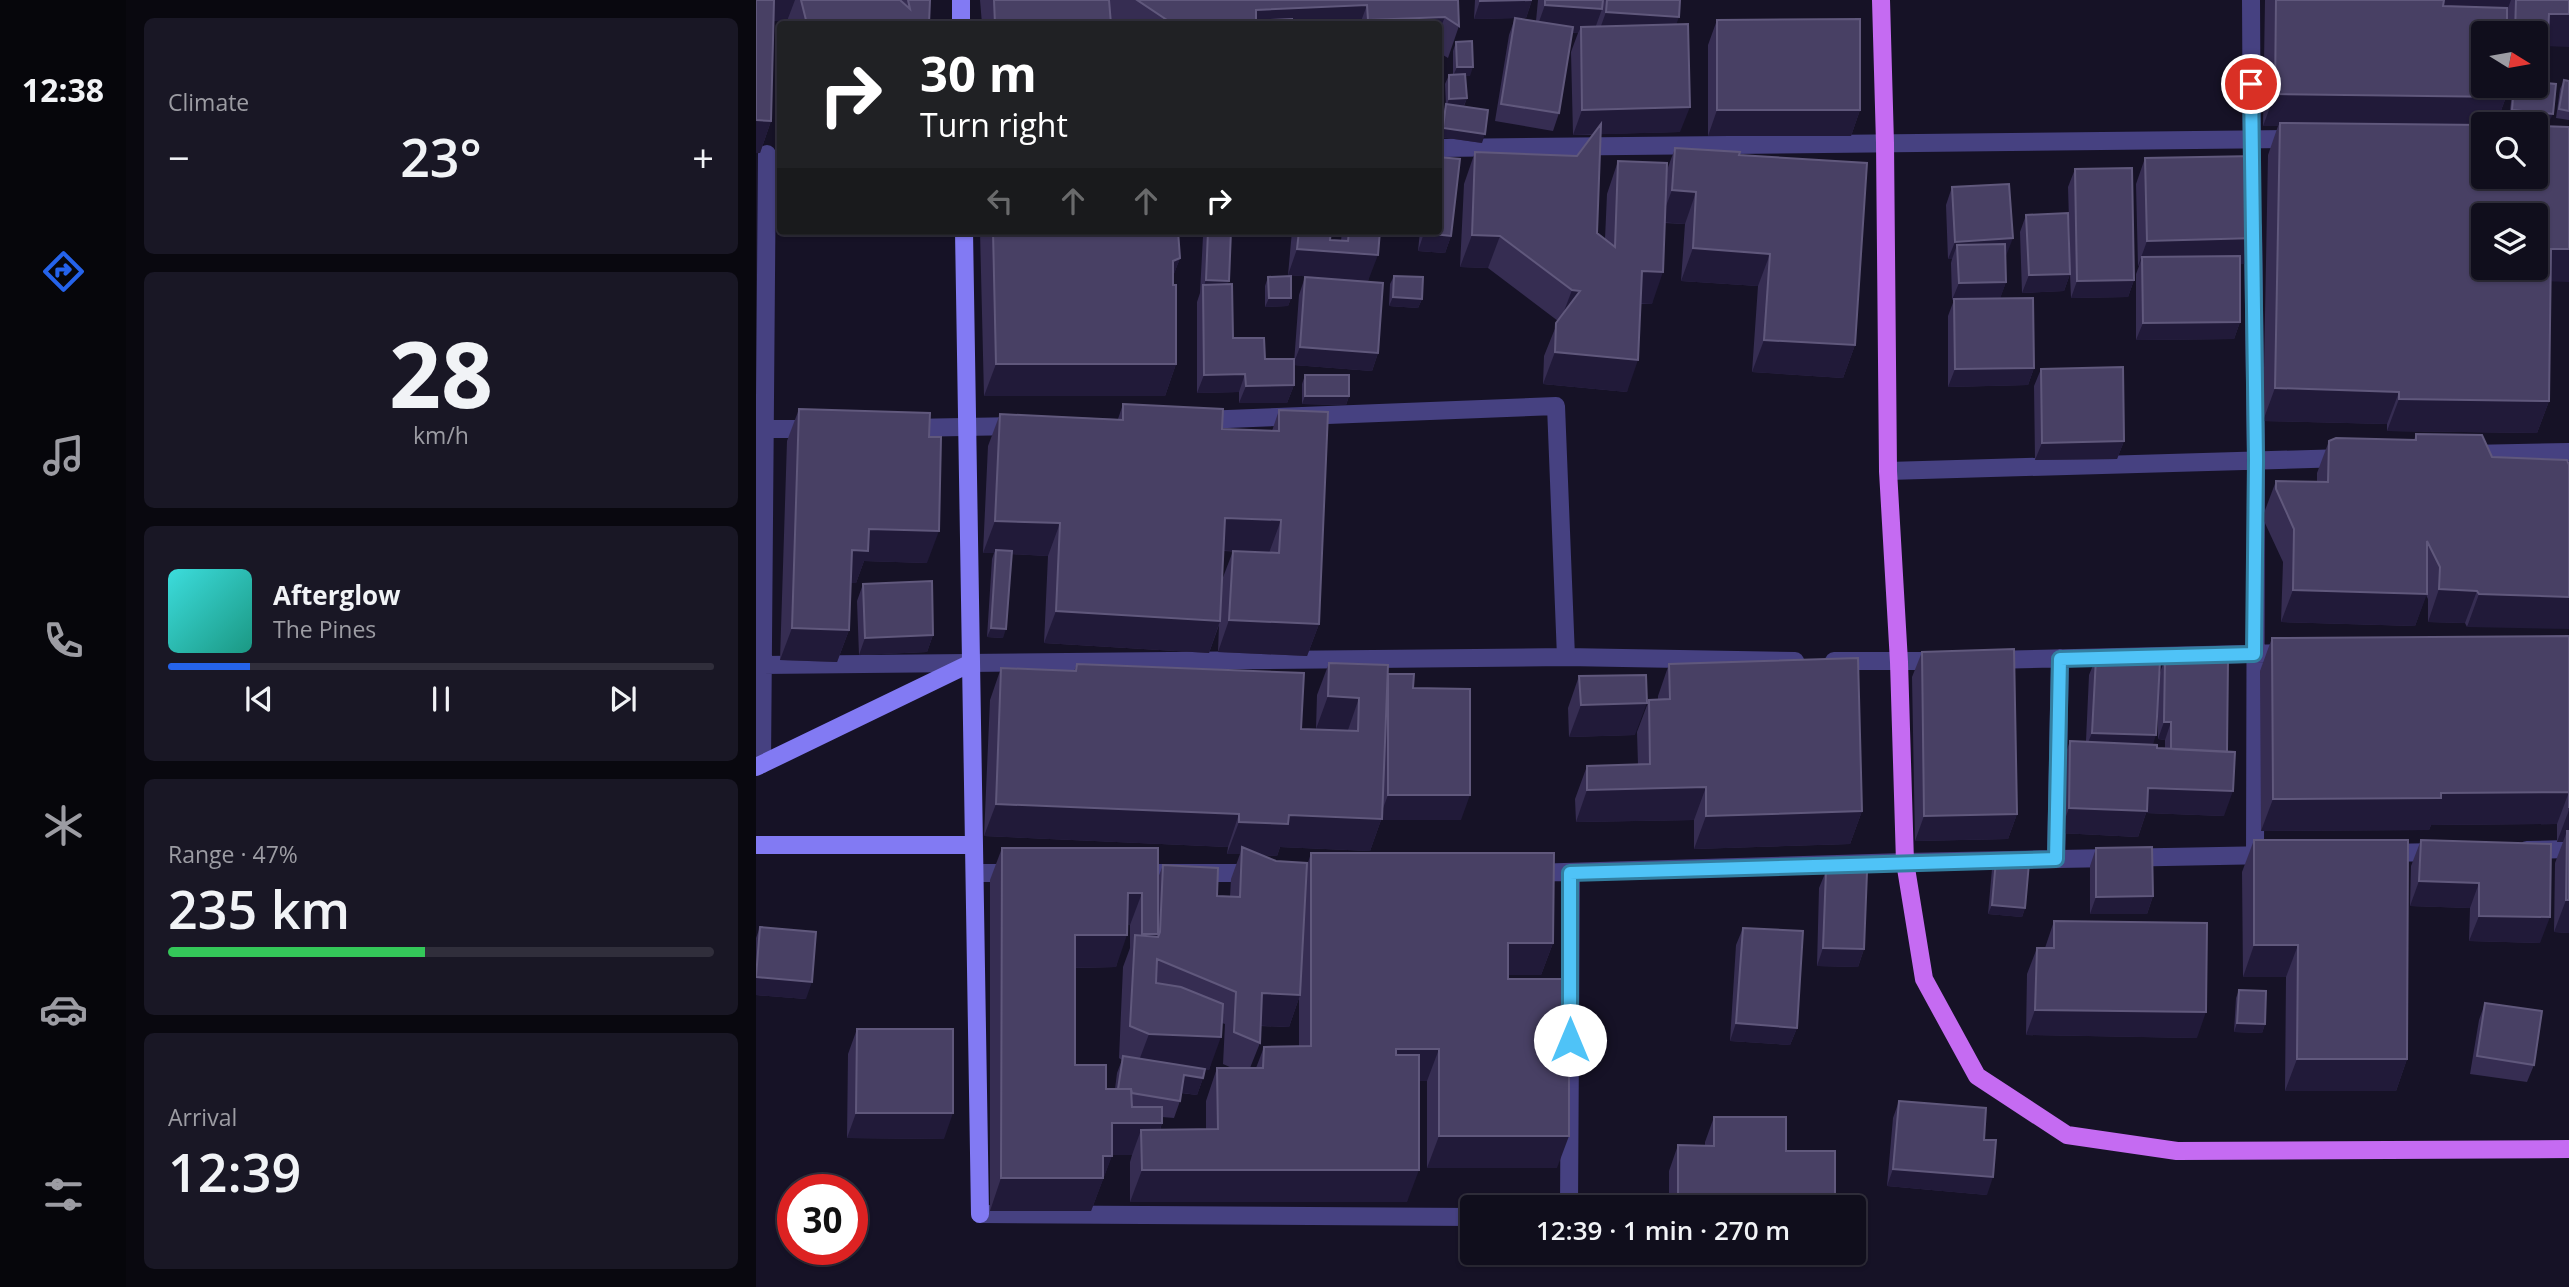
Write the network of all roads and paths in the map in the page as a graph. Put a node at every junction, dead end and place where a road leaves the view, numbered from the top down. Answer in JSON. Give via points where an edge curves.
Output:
{"nodes":[{"id":1,"x":961,"y":0,"type":"edge"},
{"id":2,"x":1881,"y":0,"type":"edge"},
{"id":3,"x":2251,"y":0,"type":"edge"},
{"id":4,"x":961,"y":21,"type":"edge"},
{"id":5,"x":2320,"y":139,"type":"edge"},
{"id":6,"x":2251,"y":140,"type":"junction"},
{"id":7,"x":1885,"y":144,"type":"junction"},
{"id":8,"x":1442,"y":148,"type":"edge"},
{"id":9,"x":768,"y":154,"type":"edge"},
{"id":10,"x":964,"y":235,"type":"edge"},
{"id":11,"x":1186,"y":420,"type":"edge"},
{"id":12,"x":1036,"y":426,"type":"edge"},
{"id":13,"x":967,"y":428,"type":"junction"},
{"id":14,"x":765,"y":429,"type":"junction"},
{"id":15,"x":832,"y":429,"type":"edge"},
{"id":16,"x":886,"y":429,"type":"edge"},
{"id":17,"x":2569,"y":452,"type":"edge"},
{"id":18,"x":2446,"y":455,"type":"edge"},
{"id":19,"x":2365,"y":457,"type":"edge"},
{"id":20,"x":2256,"y":460,"type":"junction"},
{"id":21,"x":1888,"y":471,"type":"junction"},
{"id":22,"x":2309,"y":653,"type":"edge"},
{"id":23,"x":2254,"y":654,"type":"junction"},
{"id":24,"x":1566,"y":657,"type":"junction"},
{"id":25,"x":2060,"y":659,"type":"junction"},
{"id":26,"x":1899,"y":662,"type":"junction"},
{"id":27,"x":971,"y":663,"type":"junction"},
{"id":28,"x":759,"y":665,"type":"edge"},
{"id":29,"x":759,"y":765,"type":"edge"},
{"id":30,"x":756,"y":845,"type":"edge"},
{"id":31,"x":974,"y":845,"type":"junction"},
{"id":32,"x":2569,"y":849,"type":"edge"},
{"id":33,"x":2514,"y":850,"type":"edge"},
{"id":34,"x":2460,"y":851,"type":"edge"},
{"id":35,"x":2364,"y":853,"type":"edge"},
{"id":36,"x":2255,"y":855,"type":"junction"},
{"id":37,"x":2296,"y":855,"type":"edge"},
{"id":38,"x":2056,"y":859,"type":"junction"},
{"id":39,"x":1905,"y":862,"type":"junction"},
{"id":40,"x":975,"y":873,"type":"junction"},
{"id":41,"x":1030,"y":873,"type":"edge"},
{"id":42,"x":1113,"y":873,"type":"edge"},
{"id":43,"x":1280,"y":873,"type":"edge"},
{"id":44,"x":1515,"y":873,"type":"edge"},
{"id":45,"x":1570,"y":873,"type":"junction"},
{"id":46,"x":2569,"y":1149,"type":"edge"},
{"id":47,"x":1569,"y":1195,"type":"edge"},
{"id":48,"x":1460,"y":1217,"type":"edge"}],
"edges":[{"from":1,"to":4,"type":"street"},
{"from":2,"to":7,"type":"main road"},
{"from":3,"to":6,"type":"street"},
{"from":5,"to":6,"type":"street"},
{"from":6,"to":7,"type":"street"},
{"from":6,"to":20,"type":"street"},
{"from":7,"to":8,"type":"street"},
{"from":7,"to":21,"type":"main road"},
{"from":9,"to":14,"type":"street"},
{"from":10,"to":13,"type":"street"},
{"from":11,"to":24,"type":"street","via":[[1556,407]]},
{"from":12,"to":13,"type":"street"},
{"from":13,"to":16,"type":"street"},
{"from":13,"to":27,"type":"street"},
{"from":14,"to":15,"type":"street"},
{"from":14,"to":28,"type":"street"},
{"from":17,"to":18,"type":"street"},
{"from":19,"to":20,"type":"street"},
{"from":20,"to":21,"type":"street"},
{"from":20,"to":23,"type":"street"},
{"from":21,"to":26,"type":"main road"},
{"from":22,"to":23,"type":"street"},
{"from":23,"to":25,"type":"street"},
{"from":23,"to":36,"type":"street"},
{"from":24,"to":26,"type":"street"},
{"from":24,"to":27,"type":"street"},
{"from":25,"to":26,"type":"street"},
{"from":25,"to":38,"type":"street"},
{"from":26,"to":39,"type":"main road"},
{"from":27,"to":28,"type":"street"},
{"from":27,"to":29,"type":"street"},
{"from":27,"to":31,"type":"street"},
{"from":28,"to":29,"type":"street"},
{"from":30,"to":31,"type":"street"},
{"from":31,"to":40,"type":"street"},
{"from":32,"to":33,"type":"street"},
{"from":34,"to":35,"type":"street"},
{"from":36,"to":37,"type":"street"},
{"from":36,"to":38,"type":"street"},
{"from":38,"to":39,"type":"street"},
{"from":39,"to":45,"type":"street"},
{"from":39,"to":46,"type":"main road","via":[[1924,979],[1978,1076],[2067,1135],[2177,1150]]},
{"from":40,"to":41,"type":"street"},
{"from":40,"to":48,"type":"street","via":[[980,1214]]},
{"from":42,"to":43,"type":"street"},
{"from":44,"to":45,"type":"street"},
{"from":45,"to":47,"type":"street"}]}
